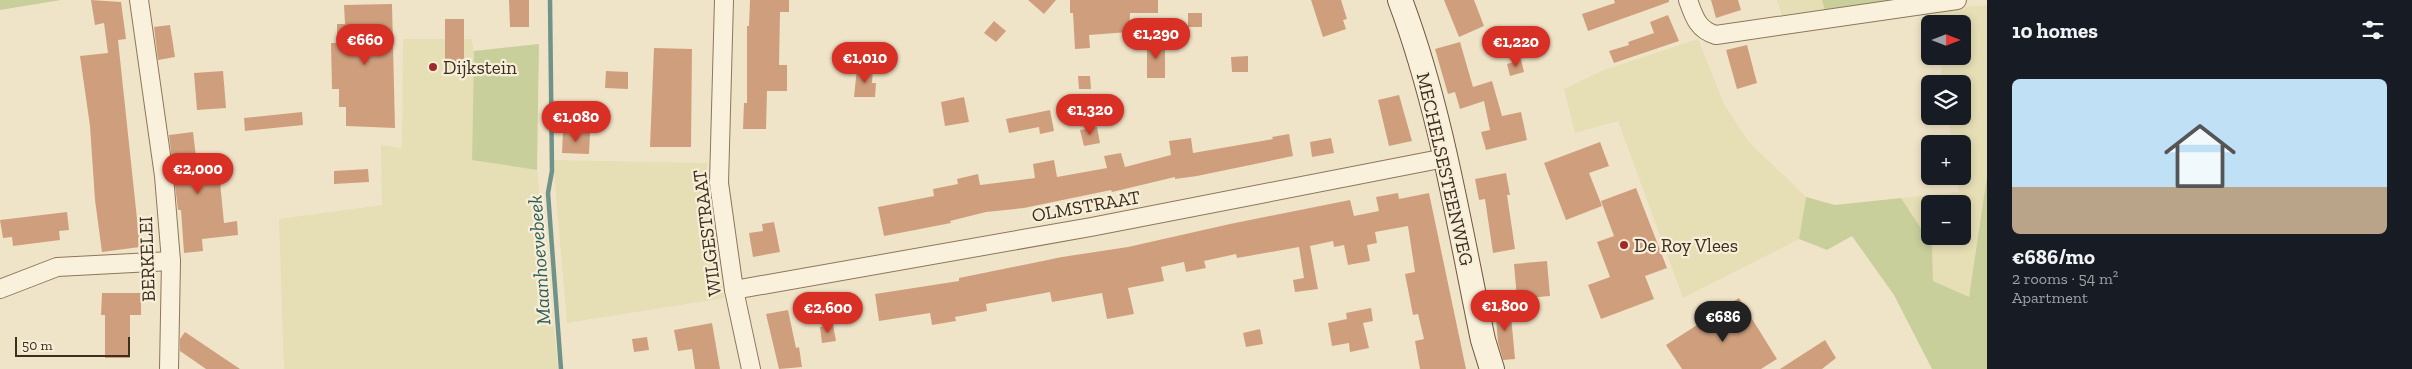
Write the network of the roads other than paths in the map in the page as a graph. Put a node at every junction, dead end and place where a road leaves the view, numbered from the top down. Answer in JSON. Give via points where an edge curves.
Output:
{"nodes":[{"id":1,"x":139,"y":0,"type":"edge"},
{"id":2,"x":724,"y":0,"type":"edge"},
{"id":3,"x":1400,"y":0,"type":"edge"},
{"id":4,"x":1688,"y":0,"type":"edge"},
{"id":5,"x":1957,"y":0,"type":"edge"},
{"id":6,"x":1445,"y":158,"type":"junction"},
{"id":7,"x":170,"y":261,"type":"junction"},
{"id":8,"x":0,"y":289,"type":"edge"},
{"id":9,"x":734,"y":290,"type":"junction"},
{"id":10,"x":170,"y":369,"type":"edge"},
{"id":11,"x":751,"y":369,"type":"edge"},
{"id":12,"x":1492,"y":369,"type":"edge"}],
"edges":[{"from":1,"to":7,"type":"street","name":"BERKELEI","via":[[164,176]]},
{"from":2,"to":9,"type":"street","name":"WILGESTRAAT","via":[[719,183]]},
{"from":3,"to":6,"type":"main road","name":"MECHELSESTEENWEG","via":[[1426,78]]},
{"from":4,"to":5,"type":"street","via":[[1697,24],[1705,32],[1716,35]]},
{"from":6,"to":9,"type":"street","name":"OLMSTRAAT"},
{"from":6,"to":12,"type":"main road","name":"MECHELSESTEENWEG"},
{"from":7,"to":8,"type":"street","via":[[57,267]]},
{"from":7,"to":10,"type":"street","name":"BERKELEI"},
{"from":9,"to":11,"type":"street","name":"WILGESTRAAT"}]}
